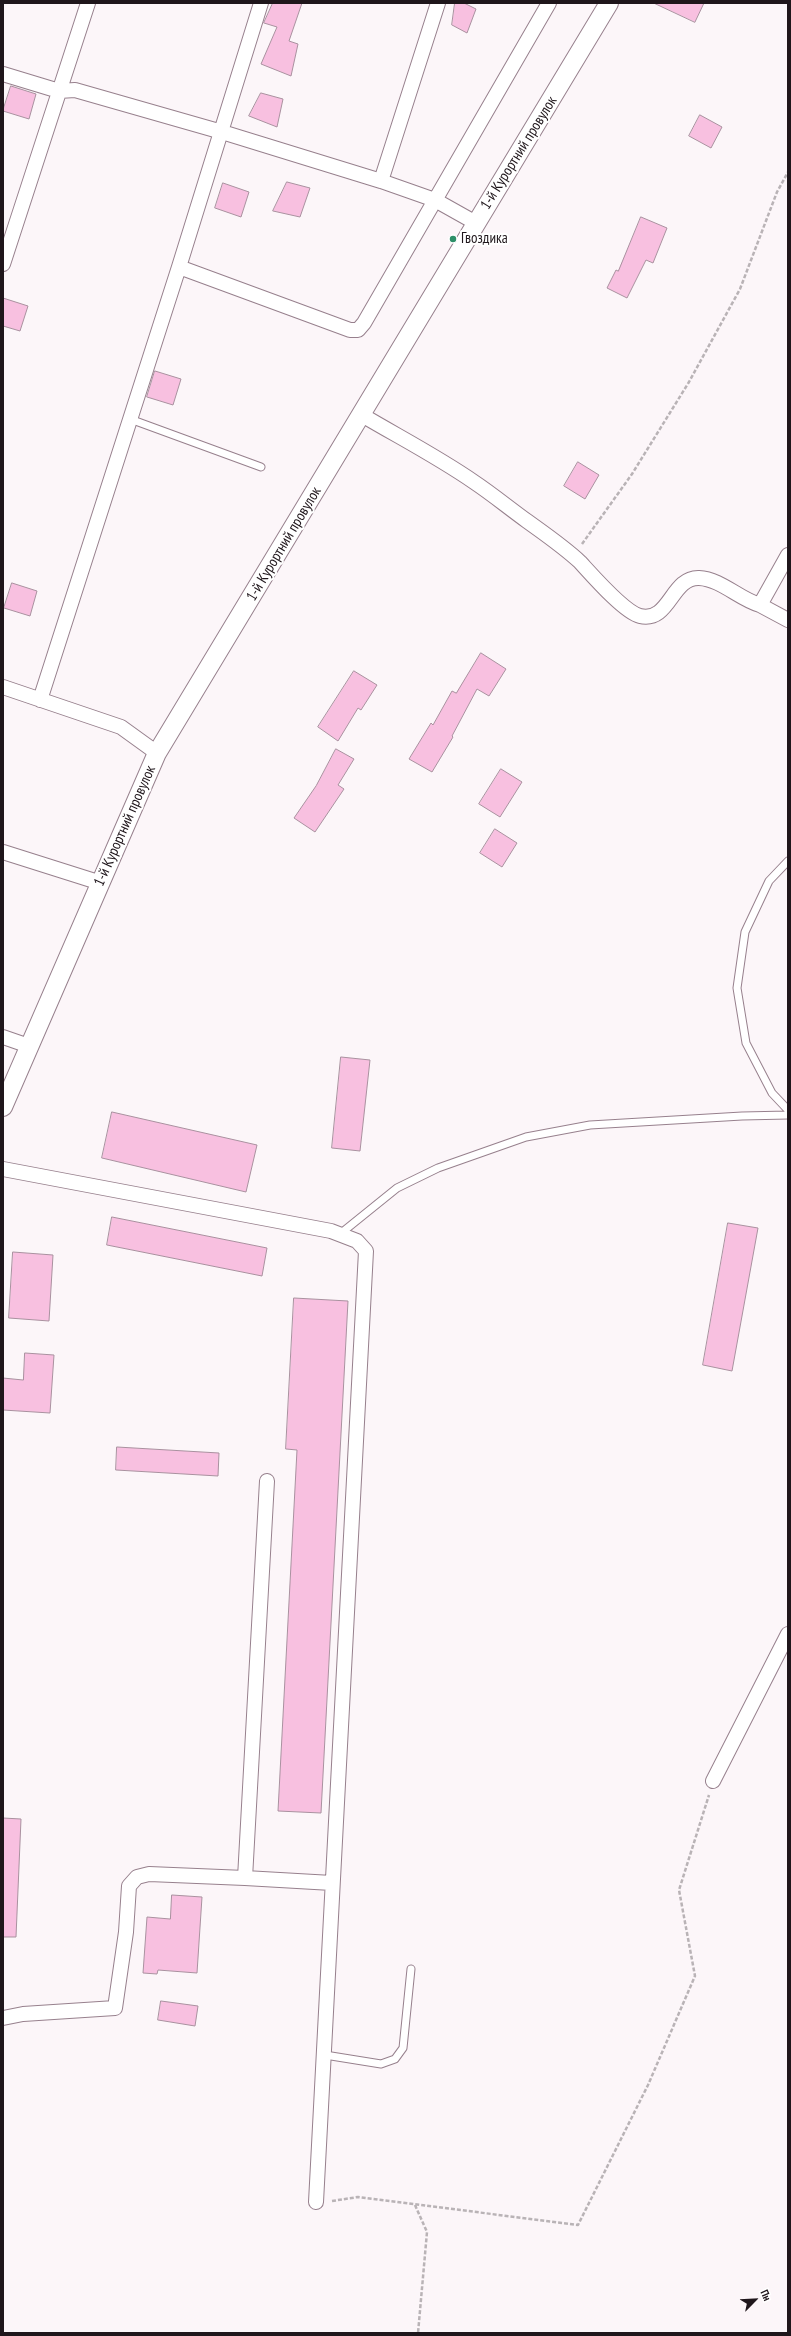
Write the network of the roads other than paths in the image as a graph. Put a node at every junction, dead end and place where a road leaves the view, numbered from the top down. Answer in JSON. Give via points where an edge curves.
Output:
{"nodes":[{"id":1,"x":88,"y":3,"type":"edge"},
{"id":2,"x":261,"y":3,"type":"edge"},
{"id":3,"x":438,"y":3,"type":"edge"},
{"id":4,"x":549,"y":3,"type":"edge"},
{"id":5,"x":609,"y":3,"type":"edge"},
{"id":6,"x":3,"y":74,"type":"edge"},
{"id":7,"x":59,"y":91,"type":"junction"},
{"id":8,"x":222,"y":132,"type":"junction"},
{"id":9,"x":381,"y":181,"type":"junction"},
{"id":10,"x":435,"y":200,"type":"junction"},
{"id":11,"x":476,"y":223,"type":"junction"},
{"id":12,"x":3,"y":264,"type":"edge"},
{"id":13,"x":179,"y":267,"type":"junction"},
{"id":14,"x":362,"y":415,"type":"junction"},
{"id":15,"x":130,"y":419,"type":"junction"},
{"id":16,"x":261,"y":467,"type":"dead end"},
{"id":17,"x":788,"y":555,"type":"edge"},
{"id":18,"x":760,"y":605,"type":"junction"},
{"id":19,"x":788,"y":620,"type":"edge"},
{"id":20,"x":3,"y":688,"type":"edge"},
{"id":21,"x":40,"y":700,"type":"junction"},
{"id":22,"x":157,"y":753,"type":"junction"},
{"id":23,"x":3,"y":852,"type":"edge"},
{"id":24,"x":788,"y":861,"type":"edge"},
{"id":25,"x":100,"y":883,"type":"junction"},
{"id":26,"x":3,"y":1037,"type":"edge"},
{"id":27,"x":29,"y":1046,"type":"junction"},
{"id":28,"x":3,"y":1107,"type":"edge"},
{"id":29,"x":788,"y":1110,"type":"edge"},
{"id":30,"x":788,"y":1115,"type":"edge"},
{"id":31,"x":3,"y":1169,"type":"edge"},
{"id":32,"x":340,"y":1234,"type":"junction"},
{"id":33,"x":266,"y":1481,"type":"dead end"},
{"id":34,"x":788,"y":1634,"type":"edge"},
{"id":35,"x":713,"y":1781,"type":"road end"},
{"id":36,"x":245,"y":1878,"type":"junction"},
{"id":37,"x":332,"y":1883,"type":"junction"},
{"id":38,"x":411,"y":1969,"type":"dead end"},
{"id":39,"x":3,"y":2018,"type":"edge"},
{"id":40,"x":325,"y":2056,"type":"junction"},
{"id":41,"x":316,"y":2202,"type":"dead end"}],
"edges":[{"from":1,"to":7,"type":"street"},
{"from":2,"to":8,"type":"street"},
{"from":3,"to":9,"type":"street"},
{"from":4,"to":10,"type":"street"},
{"from":5,"to":11,"type":"street","name":"1-й Курортний провулок"},
{"from":6,"to":7,"type":"street"},
{"from":7,"to":8,"type":"street","via":[[75,90]]},
{"from":7,"to":12,"type":"street"},
{"from":8,"to":9,"type":"street"},
{"from":8,"to":13,"type":"street"},
{"from":9,"to":10,"type":"street"},
{"from":10,"to":11,"type":"street"},
{"from":10,"to":13,"type":"street","via":[[358,330],[350,330]]},
{"from":11,"to":14,"type":"street","name":"1-й Курортний провулок"},
{"from":13,"to":15,"type":"street"},
{"from":14,"to":18,"type":"street","via":[[473,481],[573,555],[630,612],[648,617],[656,614],[662,611],[679,587],[688,580],[698,578]]},
{"from":14,"to":22,"type":"street","name":"1-й Курортний провулок"},
{"from":15,"to":16,"type":"lane"},
{"from":15,"to":21,"type":"street"},
{"from":17,"to":18,"type":"street"},
{"from":18,"to":19,"type":"street"},
{"from":20,"to":21,"type":"street"},
{"from":21,"to":22,"type":"street","via":[[121,728]]},
{"from":22,"to":25,"type":"street","name":"1-й Курортний провулок"},
{"from":23,"to":25,"type":"street"},
{"from":24,"to":29,"type":"lane","via":[[769,881],[745,932],[737,988],[746,1043],[772,1094]]},
{"from":25,"to":27,"type":"street","name":"1-й Курортний провулок"},
{"from":26,"to":27,"type":"street"},
{"from":27,"to":28,"type":"street","name":"1-й Курортний провулок"},
{"from":30,"to":32,"type":"lane","via":[[590,1125],[526,1137],[438,1168],[397,1188]]},
{"from":31,"to":32,"type":"street"},
{"from":32,"to":37,"type":"street","via":[[357,1241],[366,1251]]},
{"from":33,"to":36,"type":"street"},
{"from":34,"to":35,"type":"street"},
{"from":36,"to":37,"type":"street"},
{"from":36,"to":39,"type":"street","via":[[149,1874],[137,1877],[129,1886],[126,1932],[115,2008],[23,2014]]},
{"from":37,"to":40,"type":"street"},
{"from":38,"to":40,"type":"lane","via":[[403,2048],[395,2059],[381,2064]]},
{"from":40,"to":41,"type":"street"}]}
